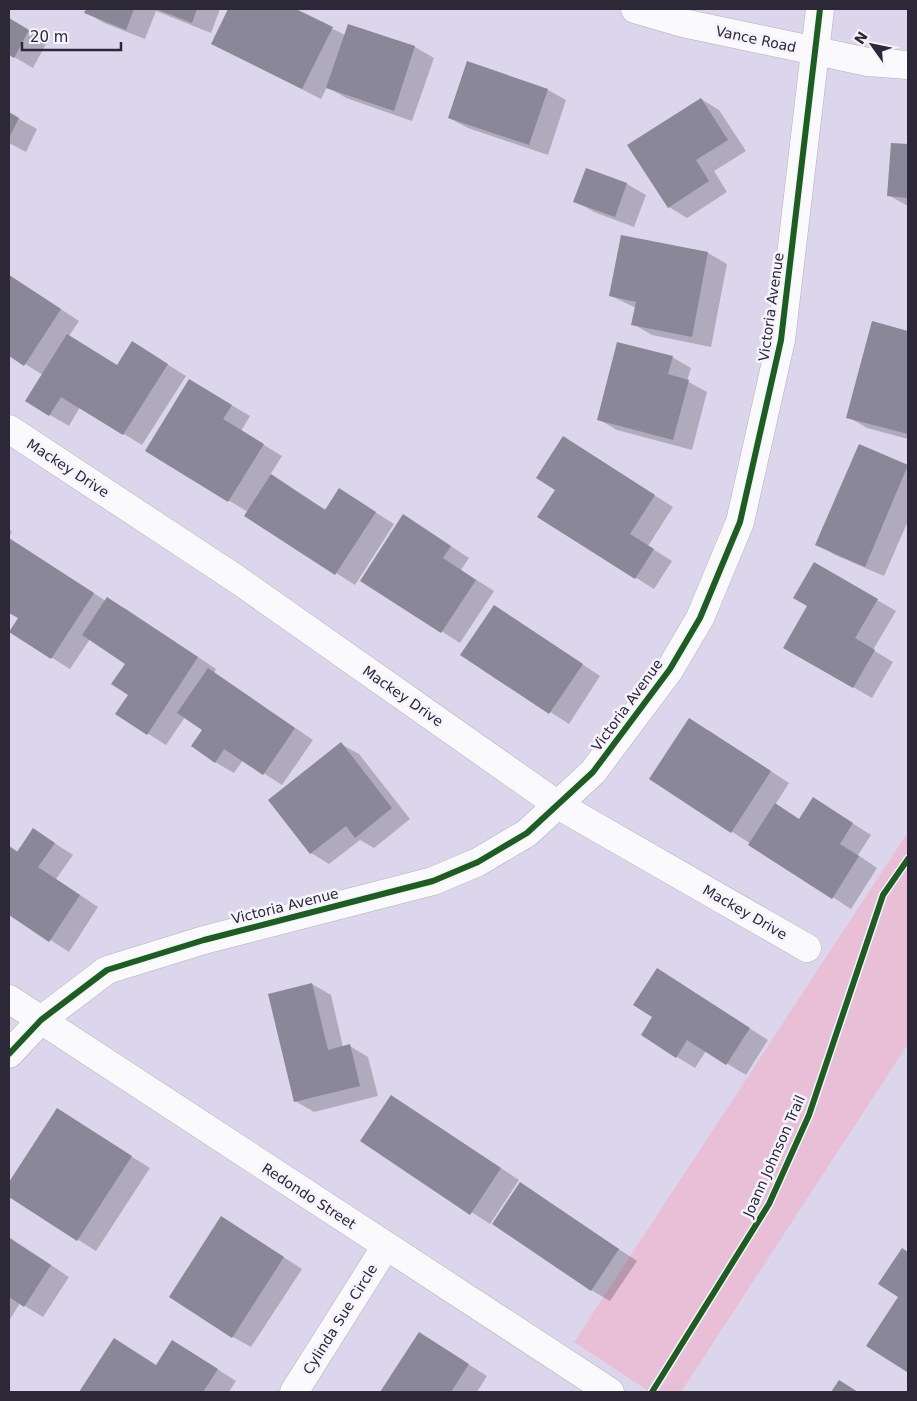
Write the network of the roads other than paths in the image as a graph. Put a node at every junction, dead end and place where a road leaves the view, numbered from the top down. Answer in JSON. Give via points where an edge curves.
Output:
{"nodes":[{"id":1,"x":635,"y":9,"type":"edge"},
{"id":2,"x":820,"y":9,"type":"edge"},
{"id":3,"x":815,"y":51,"type":"junction"},
{"id":4,"x":908,"y":65,"type":"edge"},
{"id":5,"x":9,"y":429,"type":"edge"},
{"id":6,"x":558,"y":805,"type":"junction"},
{"id":7,"x":806,"y":948,"type":"dead end"},
{"id":8,"x":9,"y":999,"type":"edge"},
{"id":9,"x":40,"y":1020,"type":"junction"},
{"id":10,"x":9,"y":1054,"type":"edge"},
{"id":11,"x":386,"y":1246,"type":"junction"},
{"id":12,"x":294,"y":1392,"type":"edge"},
{"id":13,"x":610,"y":1392,"type":"edge"}],
"edges":[{"from":1,"to":3,"type":"street","name":"Vance Road","via":[[683,23]]},
{"from":2,"to":3,"type":"street","name":"Victoria Avenue"},
{"from":3,"to":4,"type":"street","name":"Vance Road","via":[[868,62]]},
{"from":3,"to":6,"type":"street","name":"Victoria Avenue","via":[[781,340],[740,522],[700,618],[670,669],[593,772]]},
{"from":5,"to":6,"type":"street","name":"Mackey Drive","via":[[235,578]]},
{"from":6,"to":7,"type":"street","name":"Mackey Drive"},
{"from":6,"to":9,"type":"street","name":"Victoria Avenue","via":[[527,833],[460,870],[433,881],[204,940],[107,970]]},
{"from":8,"to":9,"type":"street","name":"Redondo Street"},
{"from":9,"to":10,"type":"street","name":"Victoria Avenue"},
{"from":9,"to":11,"type":"street","name":"Redondo Street"},
{"from":11,"to":12,"type":"street","name":"Cylinda Sue Circle"},
{"from":11,"to":13,"type":"street","name":"Redondo Street"}]}
